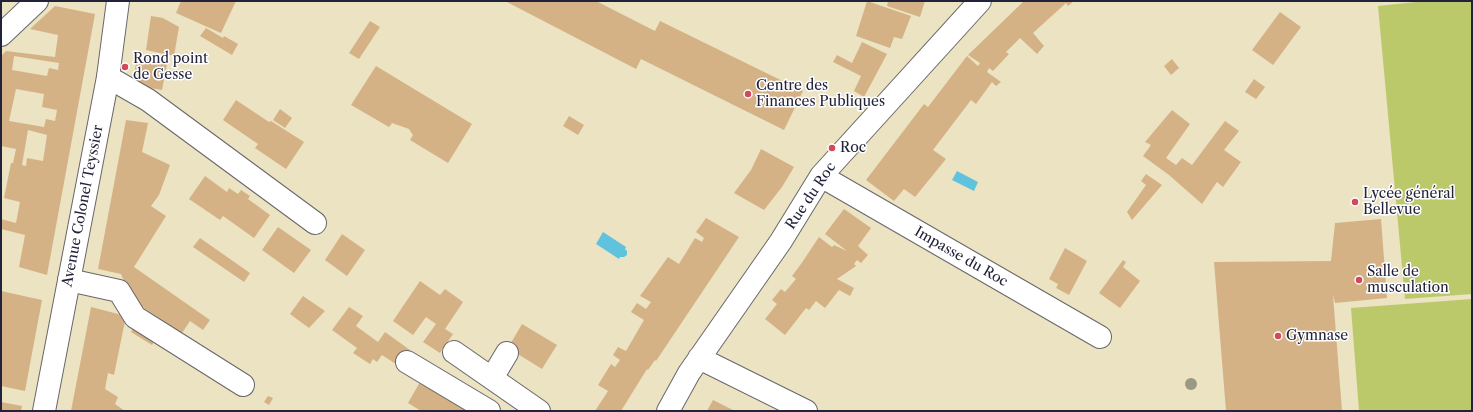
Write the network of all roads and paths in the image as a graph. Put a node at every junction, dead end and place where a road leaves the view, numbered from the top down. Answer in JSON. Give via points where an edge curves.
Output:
{"nodes":[{"id":1,"x":37,"y":1,"type":"edge"},
{"id":2,"x":118,"y":1,"type":"edge"},
{"id":3,"x":980,"y":1,"type":"edge"},
{"id":4,"x":1,"y":35,"type":"edge"},
{"id":5,"x":108,"y":76,"type":"junction"},
{"id":6,"x":821,"y":176,"type":"junction"},
{"id":7,"x":315,"y":223,"type":"dead end"},
{"id":8,"x":69,"y":280,"type":"junction"},
{"id":9,"x":1100,"y":337,"type":"dead end"},
{"id":10,"x":454,"y":352,"type":"dead end"},
{"id":11,"x":507,"y":353,"type":"dead end"},
{"id":12,"x":699,"y":358,"type":"junction"},
{"id":13,"x":407,"y":362,"type":"dead end"},
{"id":14,"x":492,"y":378,"type":"junction"},
{"id":15,"x":243,"y":386,"type":"dead end"},
{"id":16,"x":44,"y":411,"type":"edge"},
{"id":17,"x":488,"y":411,"type":"edge"},
{"id":18,"x":539,"y":411,"type":"edge"},
{"id":19,"x":668,"y":411,"type":"edge"},
{"id":20,"x":806,"y":411,"type":"edge"}],
"edges":[{"from":1,"to":4,"type":"street"},
{"from":2,"to":5,"type":"street","name":"Avenue Colonel Teyssier"},
{"from":3,"to":6,"type":"street","name":"Rue du Roc"},
{"from":5,"to":7,"type":"street","via":[[148,100]]},
{"from":5,"to":8,"type":"street","name":"Avenue Colonel Teyssier"},
{"from":6,"to":9,"type":"street","name":"Impasse du Roc"},
{"from":6,"to":12,"type":"street","name":"Rue du Roc","via":[[781,241]]},
{"from":8,"to":15,"type":"street","via":[[120,291],[135,318]]},
{"from":8,"to":16,"type":"street","name":"Avenue Colonel Teyssier"},
{"from":10,"to":14,"type":"street"},
{"from":11,"to":14,"type":"street"},
{"from":12,"to":19,"type":"street","name":"Rue du Roc"},
{"from":12,"to":20,"type":"street"},
{"from":13,"to":17,"type":"street"},
{"from":14,"to":18,"type":"street"}]}
